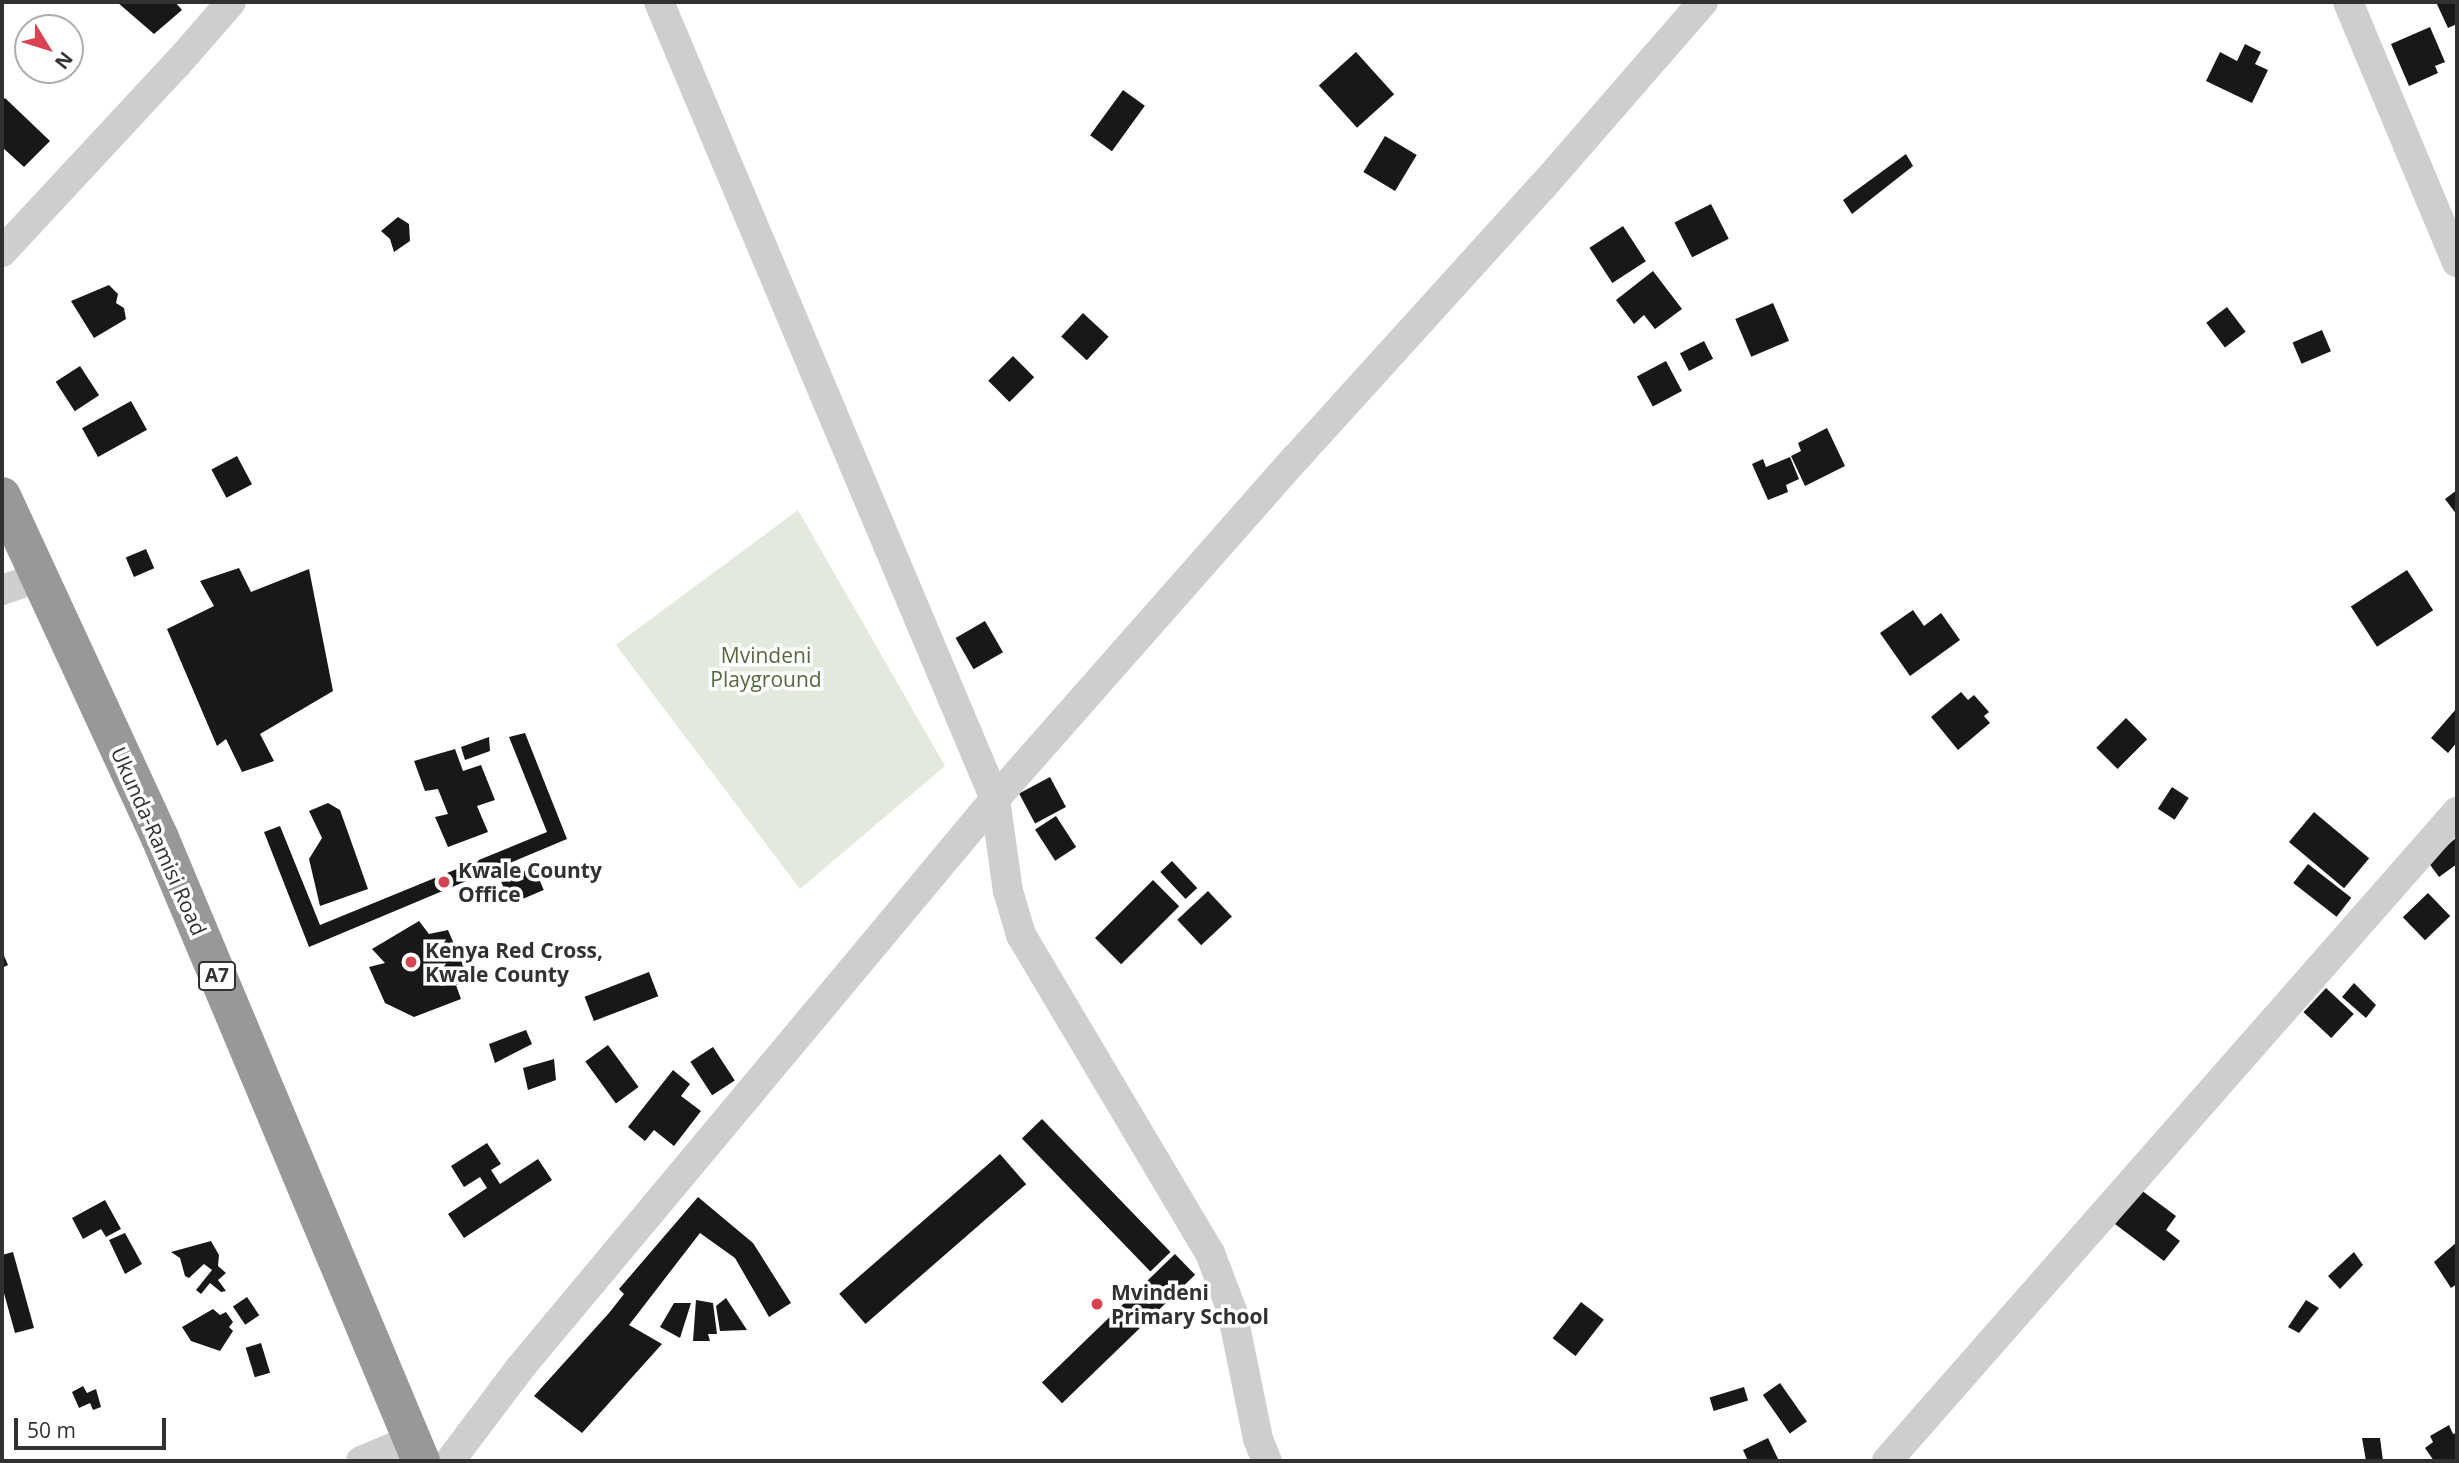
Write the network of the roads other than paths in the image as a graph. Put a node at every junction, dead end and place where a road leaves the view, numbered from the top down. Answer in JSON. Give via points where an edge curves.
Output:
{"nodes":[{"id":1,"x":231,"y":2,"type":"edge"},
{"id":2,"x":659,"y":2,"type":"edge"},
{"id":3,"x":1703,"y":2,"type":"edge"},
{"id":4,"x":2348,"y":2,"type":"edge"},
{"id":5,"x":2,"y":252,"type":"edge"},
{"id":6,"x":2457,"y":262,"type":"edge"},
{"id":7,"x":2,"y":496,"type":"edge"},
{"id":8,"x":39,"y":577,"type":"junction"},
{"id":9,"x":2,"y":590,"type":"edge"},
{"id":10,"x":995,"y":799,"type":"junction"},
{"id":11,"x":2457,"y":813,"type":"edge"},
{"id":12,"x":416,"y":1451,"type":"edge"},
{"id":13,"x":361,"y":1461,"type":"edge"},
{"id":14,"x":450,"y":1461,"type":"edge"},
{"id":15,"x":1267,"y":1461,"type":"edge"},
{"id":16,"x":1887,"y":1461,"type":"edge"}],
"edges":[{"from":1,"to":5,"type":"street"},
{"from":2,"to":10,"type":"street"},
{"from":3,"to":10,"type":"street"},
{"from":4,"to":6,"type":"street"},
{"from":7,"to":8,"type":"highway","name":"Ukunda-Ramisi Road","number":"A7"},
{"from":8,"to":9,"type":"street"},
{"from":8,"to":12,"type":"highway","name":"Ukunda-Ramisi Road","number":"A7","via":[[160,838]]},
{"from":10,"to":14,"type":"street","via":[[529,1358]]},
{"from":10,"to":15,"type":"street","via":[[1008,891],[1021,935],[1210,1254],[1232,1311],[1258,1439]]},
{"from":11,"to":16,"type":"street"},
{"from":12,"to":13,"type":"street"}]}
